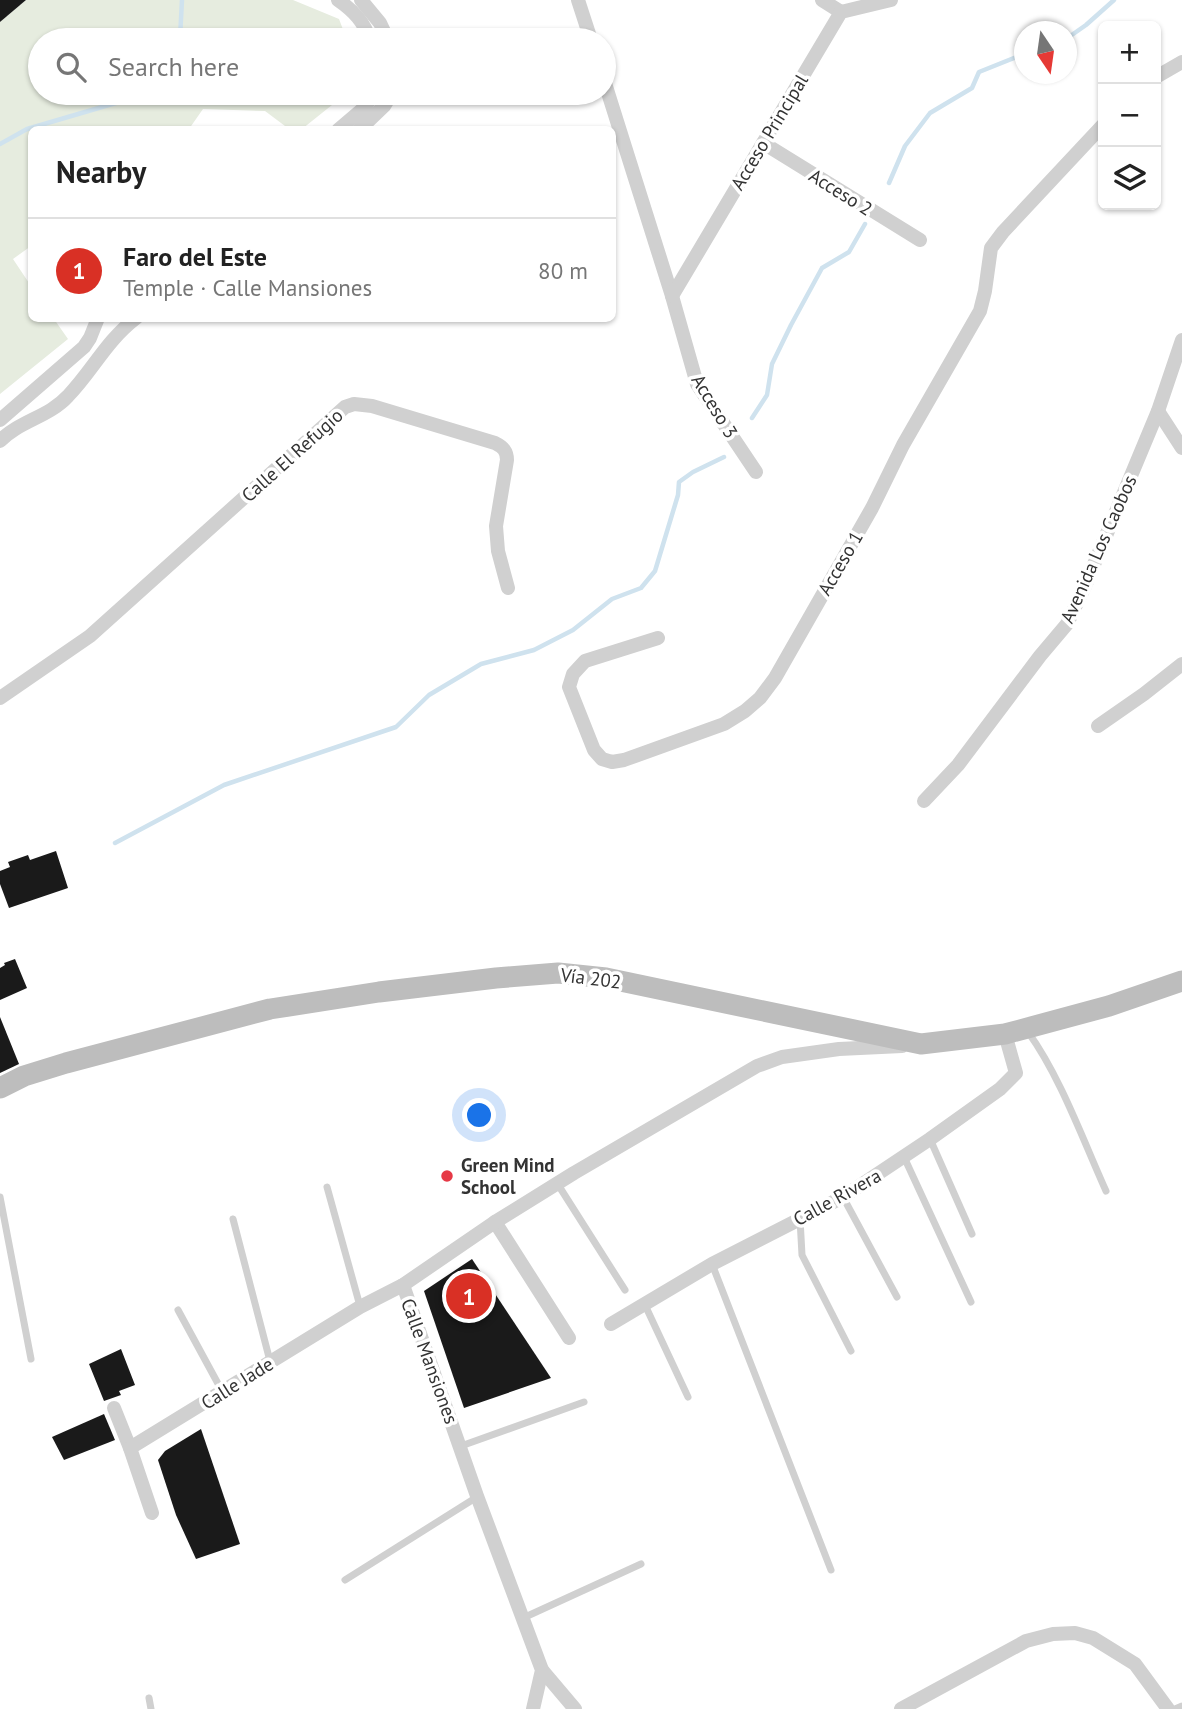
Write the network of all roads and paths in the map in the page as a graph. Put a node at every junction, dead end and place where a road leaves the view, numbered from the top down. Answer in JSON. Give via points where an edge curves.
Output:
{"nodes":[{"id":1,"x":338,"y":0,"type":"edge"},
{"id":2,"x":361,"y":0,"type":"edge"},
{"id":3,"x":579,"y":0,"type":"edge"},
{"id":4,"x":822,"y":0,"type":"edge"},
{"id":5,"x":891,"y":0,"type":"edge"},
{"id":6,"x":841,"y":12,"type":"junction"},
{"id":7,"x":365,"y":28,"type":"edge"},
{"id":8,"x":382,"y":28,"type":"edge"},
{"id":9,"x":587,"y":28,"type":"edge"},
{"id":10,"x":1182,"y":62,"type":"edge"},
{"id":11,"x":1161,"y":73,"type":"edge"},
{"id":12,"x":367,"y":105,"type":"edge"},
{"id":13,"x":385,"y":105,"type":"edge"},
{"id":14,"x":612,"y":105,"type":"edge"},
{"id":15,"x":343,"y":126,"type":"edge"},
{"id":16,"x":363,"y":126,"type":"edge"},
{"id":17,"x":1098,"y":130,"type":"edge"},
{"id":18,"x":763,"y":143,"type":"junction"},
{"id":19,"x":920,"y":240,"type":"dead end"},
{"id":20,"x":672,"y":296,"type":"junction"},
{"id":21,"x":97,"y":322,"type":"edge"},
{"id":22,"x":131,"y":322,"type":"edge"},
{"id":23,"x":1182,"y":340,"type":"edge"},
{"id":24,"x":1158,"y":411,"type":"junction"},
{"id":25,"x":0,"y":420,"type":"edge"},
{"id":26,"x":0,"y":441,"type":"edge"},
{"id":27,"x":1182,"y":448,"type":"edge"},
{"id":28,"x":755,"y":472,"type":"dead end"},
{"id":29,"x":509,"y":587,"type":"dead end"},
{"id":30,"x":658,"y":638,"type":"dead end"},
{"id":31,"x":1182,"y":664,"type":"edge"},
{"id":32,"x":0,"y":698,"type":"edge"},
{"id":33,"x":1098,"y":726,"type":"dead end"},
{"id":34,"x":924,"y":801,"type":"dead end"},
{"id":35,"x":1182,"y":982,"type":"edge"},
{"id":36,"x":1015,"y":1031,"type":"junction"},
{"id":37,"x":921,"y":1044,"type":"junction"},
{"id":38,"x":0,"y":1088,"type":"edge"},
{"id":39,"x":930,"y":1139,"type":"junction"},
{"id":40,"x":904,"y":1157,"type":"junction"},
{"id":41,"x":558,"y":1183,"type":"junction"},
{"id":42,"x":327,"y":1187,"type":"dead end"},
{"id":43,"x":1106,"y":1191,"type":"dead end"},
{"id":44,"x":843,"y":1196,"type":"junction"},
{"id":45,"x":0,"y":1198,"type":"edge"},
{"id":46,"x":800,"y":1218,"type":"junction"},
{"id":47,"x":233,"y":1219,"type":"dead end"},
{"id":48,"x":495,"y":1222,"type":"junction"},
{"id":49,"x":972,"y":1234,"type":"dead end"},
{"id":50,"x":712,"y":1264,"type":"junction"},
{"id":51,"x":403,"y":1285,"type":"junction"},
{"id":52,"x":625,"y":1290,"type":"dead end"},
{"id":53,"x":897,"y":1297,"type":"dead end"},
{"id":54,"x":971,"y":1302,"type":"dead end"},
{"id":55,"x":644,"y":1304,"type":"junction"},
{"id":56,"x":360,"y":1307,"type":"junction"},
{"id":57,"x":178,"y":1310,"type":"dead end"},
{"id":58,"x":611,"y":1324,"type":"dead end"},
{"id":59,"x":569,"y":1338,"type":"dead end"},
{"id":60,"x":851,"y":1350,"type":"dead end"},
{"id":61,"x":31,"y":1359,"type":"dead end"},
{"id":62,"x":270,"y":1362,"type":"junction"},
{"id":63,"x":222,"y":1392,"type":"junction"},
{"id":64,"x":688,"y":1397,"type":"dead end"},
{"id":65,"x":584,"y":1402,"type":"dead end"},
{"id":66,"x":114,"y":1408,"type":"dead end"},
{"id":67,"x":461,"y":1447,"type":"junction"},
{"id":68,"x":130,"y":1448,"type":"junction"},
{"id":69,"x":477,"y":1496,"type":"junction"},
{"id":70,"x":152,"y":1513,"type":"dead end"},
{"id":71,"x":641,"y":1564,"type":"dead end"},
{"id":72,"x":831,"y":1570,"type":"dead end"},
{"id":73,"x":345,"y":1580,"type":"dead end"},
{"id":74,"x":523,"y":1618,"type":"junction"},
{"id":75,"x":542,"y":1670,"type":"junction"},
{"id":76,"x":149,"y":1698,"type":"dead end"},
{"id":77,"x":1182,"y":1706,"type":"edge"},
{"id":78,"x":150,"y":1709,"type":"edge"},
{"id":79,"x":533,"y":1709,"type":"edge"},
{"id":80,"x":575,"y":1709,"type":"edge"},
{"id":81,"x":901,"y":1709,"type":"edge"},
{"id":82,"x":1168,"y":1709,"type":"edge"},
{"id":83,"x":1175,"y":1709,"type":"edge"}],
"edges":[{"from":1,"to":7,"type":"street"},
{"from":2,"to":8,"type":"street"},
{"from":3,"to":9,"type":"street"},
{"from":4,"to":6,"type":"street"},
{"from":5,"to":6,"type":"street"},
{"from":6,"to":18,"type":"street","name":"Acceso Principal"},
{"from":10,"to":11,"type":"street"},
{"from":12,"to":15,"type":"street"},
{"from":13,"to":16,"type":"street"},
{"from":14,"to":20,"type":"street"},
{"from":17,"to":30,"type":"street","name":"Acceso 1","via":[[991,248],[980,311],[760,698],[724,724],[624,760],[602,759],[594,750],[569,687],[573,674],[585,661]]},
{"from":18,"to":19,"type":"street","name":"Acceso 2"},
{"from":18,"to":20,"type":"street","name":"Acceso Principal"},
{"from":20,"to":28,"type":"street","name":"Acceso 3","via":[[697,384]]},
{"from":21,"to":25,"type":"street","via":[[84,347]]},
{"from":22,"to":26,"type":"street","via":[[68,397]]},
{"from":23,"to":24,"type":"street","name":"Avenida Los Caobos"},
{"from":24,"to":27,"type":"street"},
{"from":24,"to":34,"type":"street","name":"Avenida Los Caobos","via":[[1066,624],[958,765]]},
{"from":29,"to":32,"type":"street","name":"Calle El Refugio","via":[[496,538],[507,460],[502,446],[372,406],[349,404],[90,636]]},
{"from":31,"to":33,"type":"street"},
{"from":35,"to":36,"type":"main road","name":"Vía 202"},
{"from":36,"to":37,"type":"main road","name":"Vía 202"},
{"from":36,"to":39,"type":"street","name":"Calle Rivera","via":[[1016,1073]]},
{"from":36,"to":43,"type":"lane","via":[[1040,1048]]},
{"from":37,"to":38,"type":"main road","name":"Vía 202","via":[[606,978],[558,973],[270,1009],[66,1063]]},
{"from":37,"to":41,"type":"street","name":"Calle Mansiones","via":[[839,1049],[782,1057],[757,1066]]},
{"from":39,"to":40,"type":"street","name":"Calle Rivera"},
{"from":39,"to":49,"type":"lane"},
{"from":40,"to":44,"type":"street","name":"Calle Rivera"},
{"from":40,"to":54,"type":"lane"},
{"from":41,"to":48,"type":"street","name":"Calle Mansiones"},
{"from":41,"to":52,"type":"lane"},
{"from":42,"to":56,"type":"lane"},
{"from":44,"to":46,"type":"street","name":"Calle Rivera"},
{"from":44,"to":53,"type":"lane"},
{"from":45,"to":61,"type":"lane"},
{"from":46,"to":50,"type":"street","name":"Calle Rivera"},
{"from":46,"to":60,"type":"lane","via":[[803,1255]]},
{"from":47,"to":62,"type":"lane"},
{"from":48,"to":51,"type":"street","name":"Calle Mansiones"},
{"from":48,"to":59,"type":"street"},
{"from":50,"to":55,"type":"street","name":"Calle Rivera"},
{"from":50,"to":72,"type":"lane"},
{"from":51,"to":56,"type":"street","name":"Calle Jade"},
{"from":51,"to":67,"type":"street","name":"Calle Mansiones"},
{"from":55,"to":58,"type":"street","name":"Calle Rivera"},
{"from":55,"to":64,"type":"lane"},
{"from":56,"to":62,"type":"street","name":"Calle Jade"},
{"from":57,"to":63,"type":"lane"},
{"from":62,"to":63,"type":"street","name":"Calle Jade"},
{"from":63,"to":68,"type":"street","name":"Calle Jade"},
{"from":65,"to":67,"type":"lane"},
{"from":66,"to":68,"type":"street"},
{"from":67,"to":69,"type":"street","name":"Calle Mansiones"},
{"from":68,"to":70,"type":"street"},
{"from":69,"to":73,"type":"lane"},
{"from":69,"to":74,"type":"street","name":"Calle Mansiones"},
{"from":71,"to":74,"type":"lane"},
{"from":74,"to":75,"type":"street","name":"Calle Mansiones"},
{"from":75,"to":79,"type":"street"},
{"from":75,"to":80,"type":"street"},
{"from":76,"to":78,"type":"lane"},
{"from":77,"to":83,"type":"lane"},
{"from":81,"to":82,"type":"street","via":[[1026,1640],[1075,1633],[1093,1637],[1135,1664]]}]}
